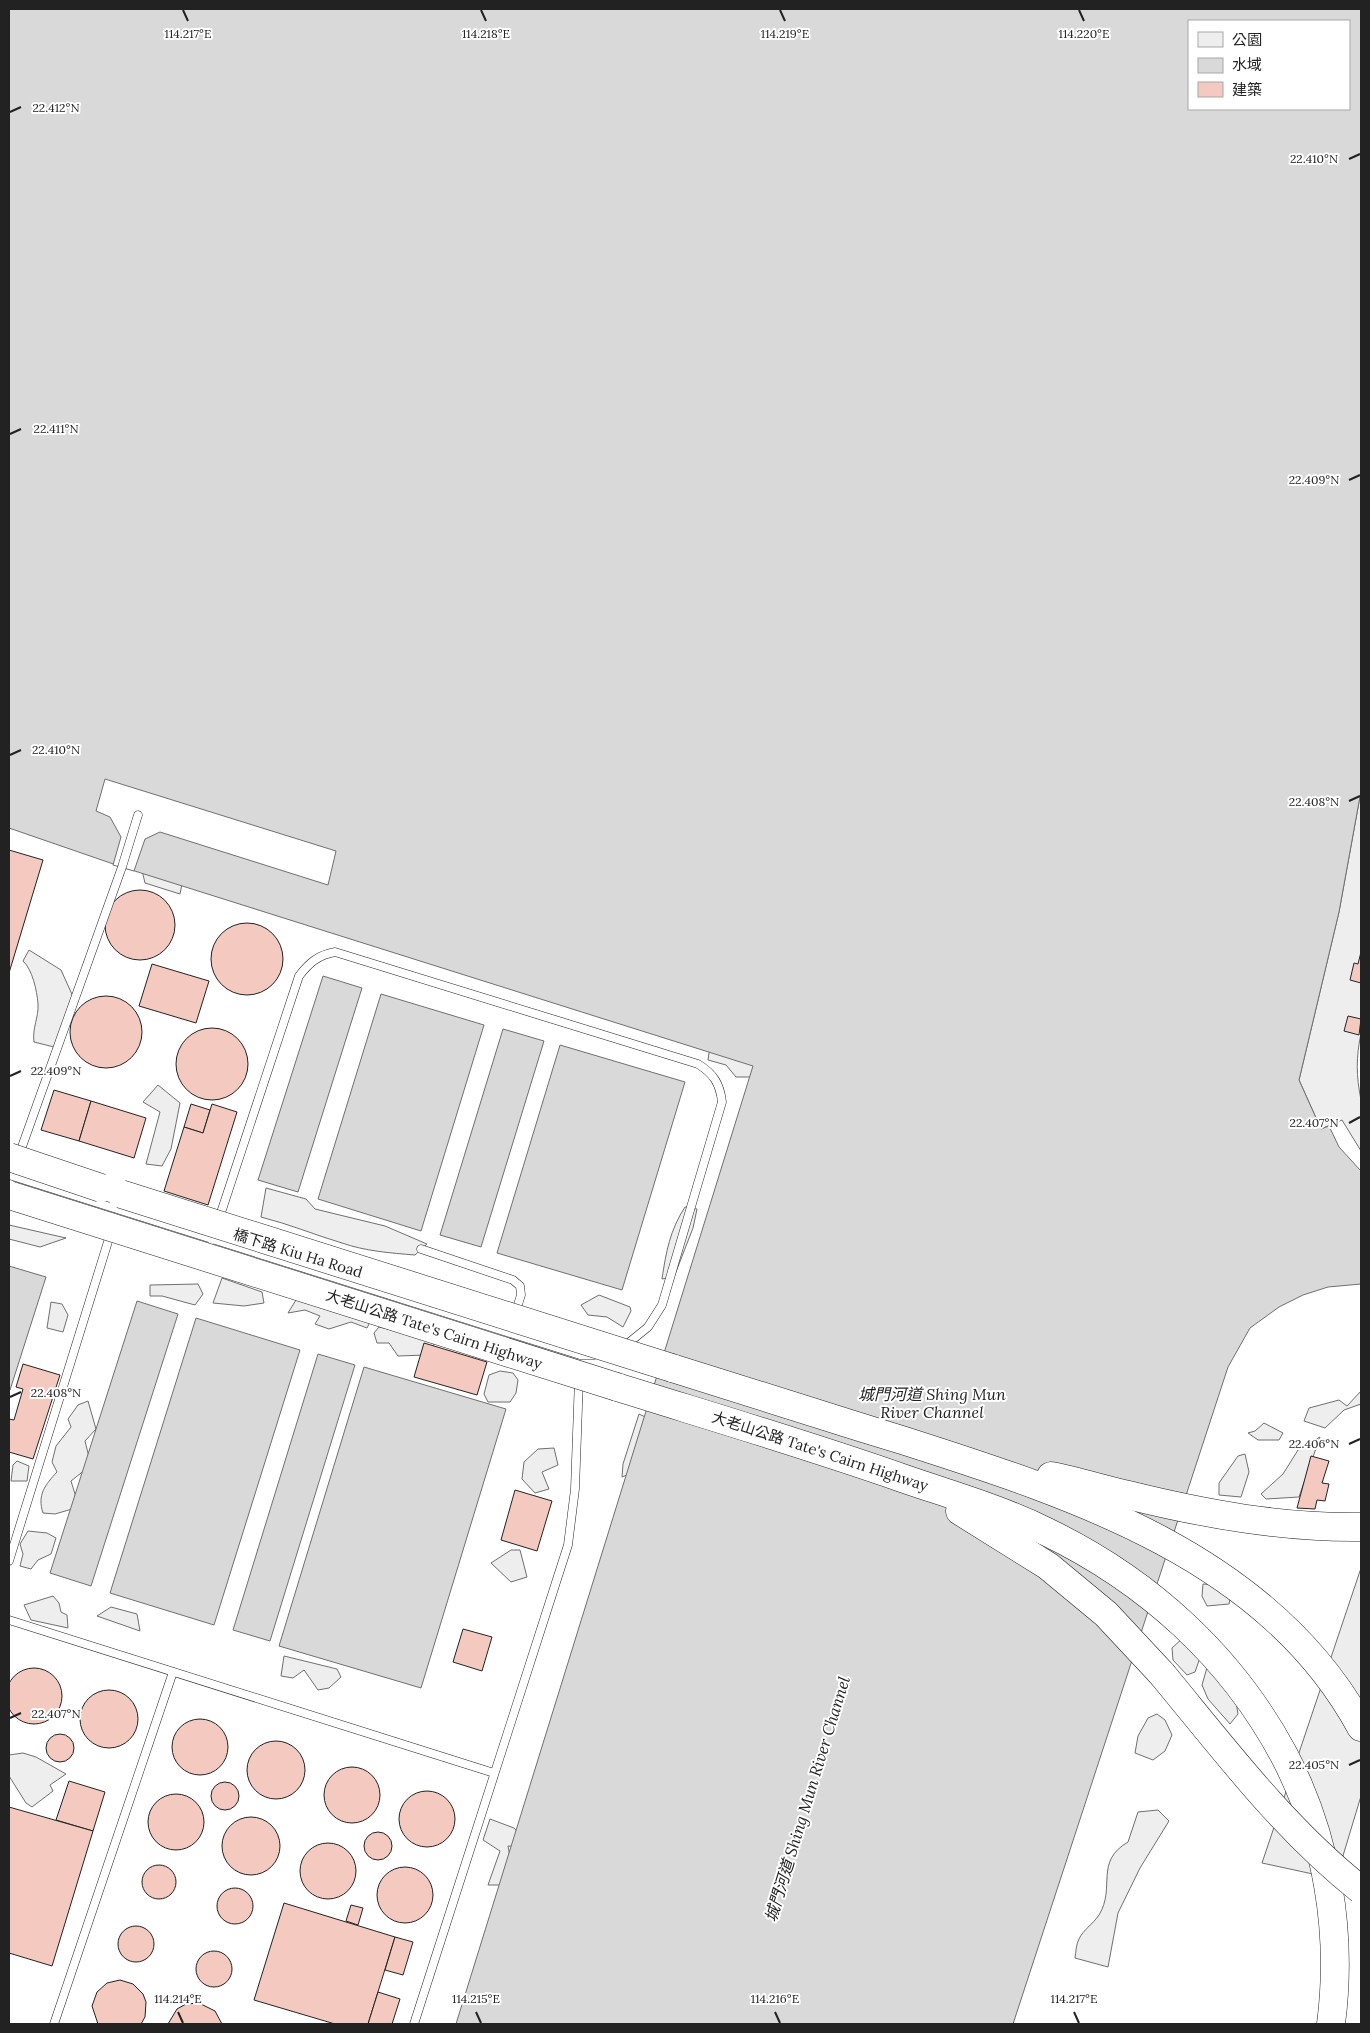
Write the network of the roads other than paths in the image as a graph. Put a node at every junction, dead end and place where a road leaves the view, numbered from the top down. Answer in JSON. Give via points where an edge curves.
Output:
{"nodes":[{"id":1,"x":138,"y":815,"type":"dead end"},
{"id":2,"x":10,"y":1176,"type":"edge"},
{"id":3,"x":118,"y":1210,"type":"junction"},
{"id":4,"x":212,"y":1240,"type":"junction"},
{"id":5,"x":420,"y":1250,"type":"dead end"},
{"id":6,"x":510,"y":1333,"type":"junction"},
{"id":7,"x":580,"y":1355,"type":"junction"},
{"id":8,"x":963,"y":1460,"type":"junction"},
{"id":9,"x":916,"y":1482,"type":"junction"},
{"id":10,"x":1361,"y":1527,"type":"edge"},
{"id":11,"x":9,"y":1561,"type":"edge"},
{"id":12,"x":9,"y":1620,"type":"edge"},
{"id":13,"x":173,"y":1672,"type":"junction"},
{"id":14,"x":1361,"y":1727,"type":"edge"},
{"id":15,"x":494,"y":1773,"type":"junction"},
{"id":16,"x":1361,"y":1890,"type":"edge"},
{"id":17,"x":54,"y":2024,"type":"edge"},
{"id":18,"x":414,"y":2024,"type":"edge"},
{"id":19,"x":1331,"y":2024,"type":"edge"}],
"edges":[{"from":1,"to":2,"type":"lane"},
{"from":2,"to":3,"type":"lane","name":"橋下路 Kiu Ha Road"},
{"from":2,"to":8,"type":"highway","bridge":true},
{"from":2,"to":9,"type":"highway","name":"大老山公路 Tate's Cairn Highway","bridge":true},
{"from":3,"to":4,"type":"lane","name":"橋下路 Kiu Ha Road"},
{"from":3,"to":11,"type":"lane"},
{"from":4,"to":6,"type":"lane","name":"橋下路 Kiu Ha Road"},
{"from":4,"to":7,"type":"lane","via":[[299,976],[322,955],[335,952],[698,1064],[712,1072],[720,1088],[722,1102],[662,1305],[648,1327],[630,1344],[596,1356]]},
{"from":5,"to":6,"type":"lane","via":[[514,1280],[520,1286],[521,1295]]},
{"from":6,"to":7,"type":"lane","name":"橋下路 Kiu Ha Road"},
{"from":7,"to":15,"type":"lane","via":[[575,1489],[568,1545]]},
{"from":8,"to":10,"type":"highway","via":[[1246,1520]]},
{"from":8,"to":14,"type":"highway","via":[[1119,1519],[1187,1553],[1224,1577],[1268,1612],[1309,1653]]},
{"from":9,"to":16,"type":"highway","bridge":true,"via":[[1035,1556],[1106,1614],[1147,1656],[1291,1826]]},
{"from":9,"to":19,"type":"highway","name":"大老山公路 Tate's Cairn Highway","bridge":true,"via":[[1045,1531],[1103,1562],[1180,1620],[1244,1690],[1303,1795],[1320,1848],[1328,1880],[1335,1950]]},
{"from":12,"to":13,"type":"lane"},
{"from":13,"to":15,"type":"lane"},
{"from":13,"to":17,"type":"lane"},
{"from":15,"to":18,"type":"lane"}]}
